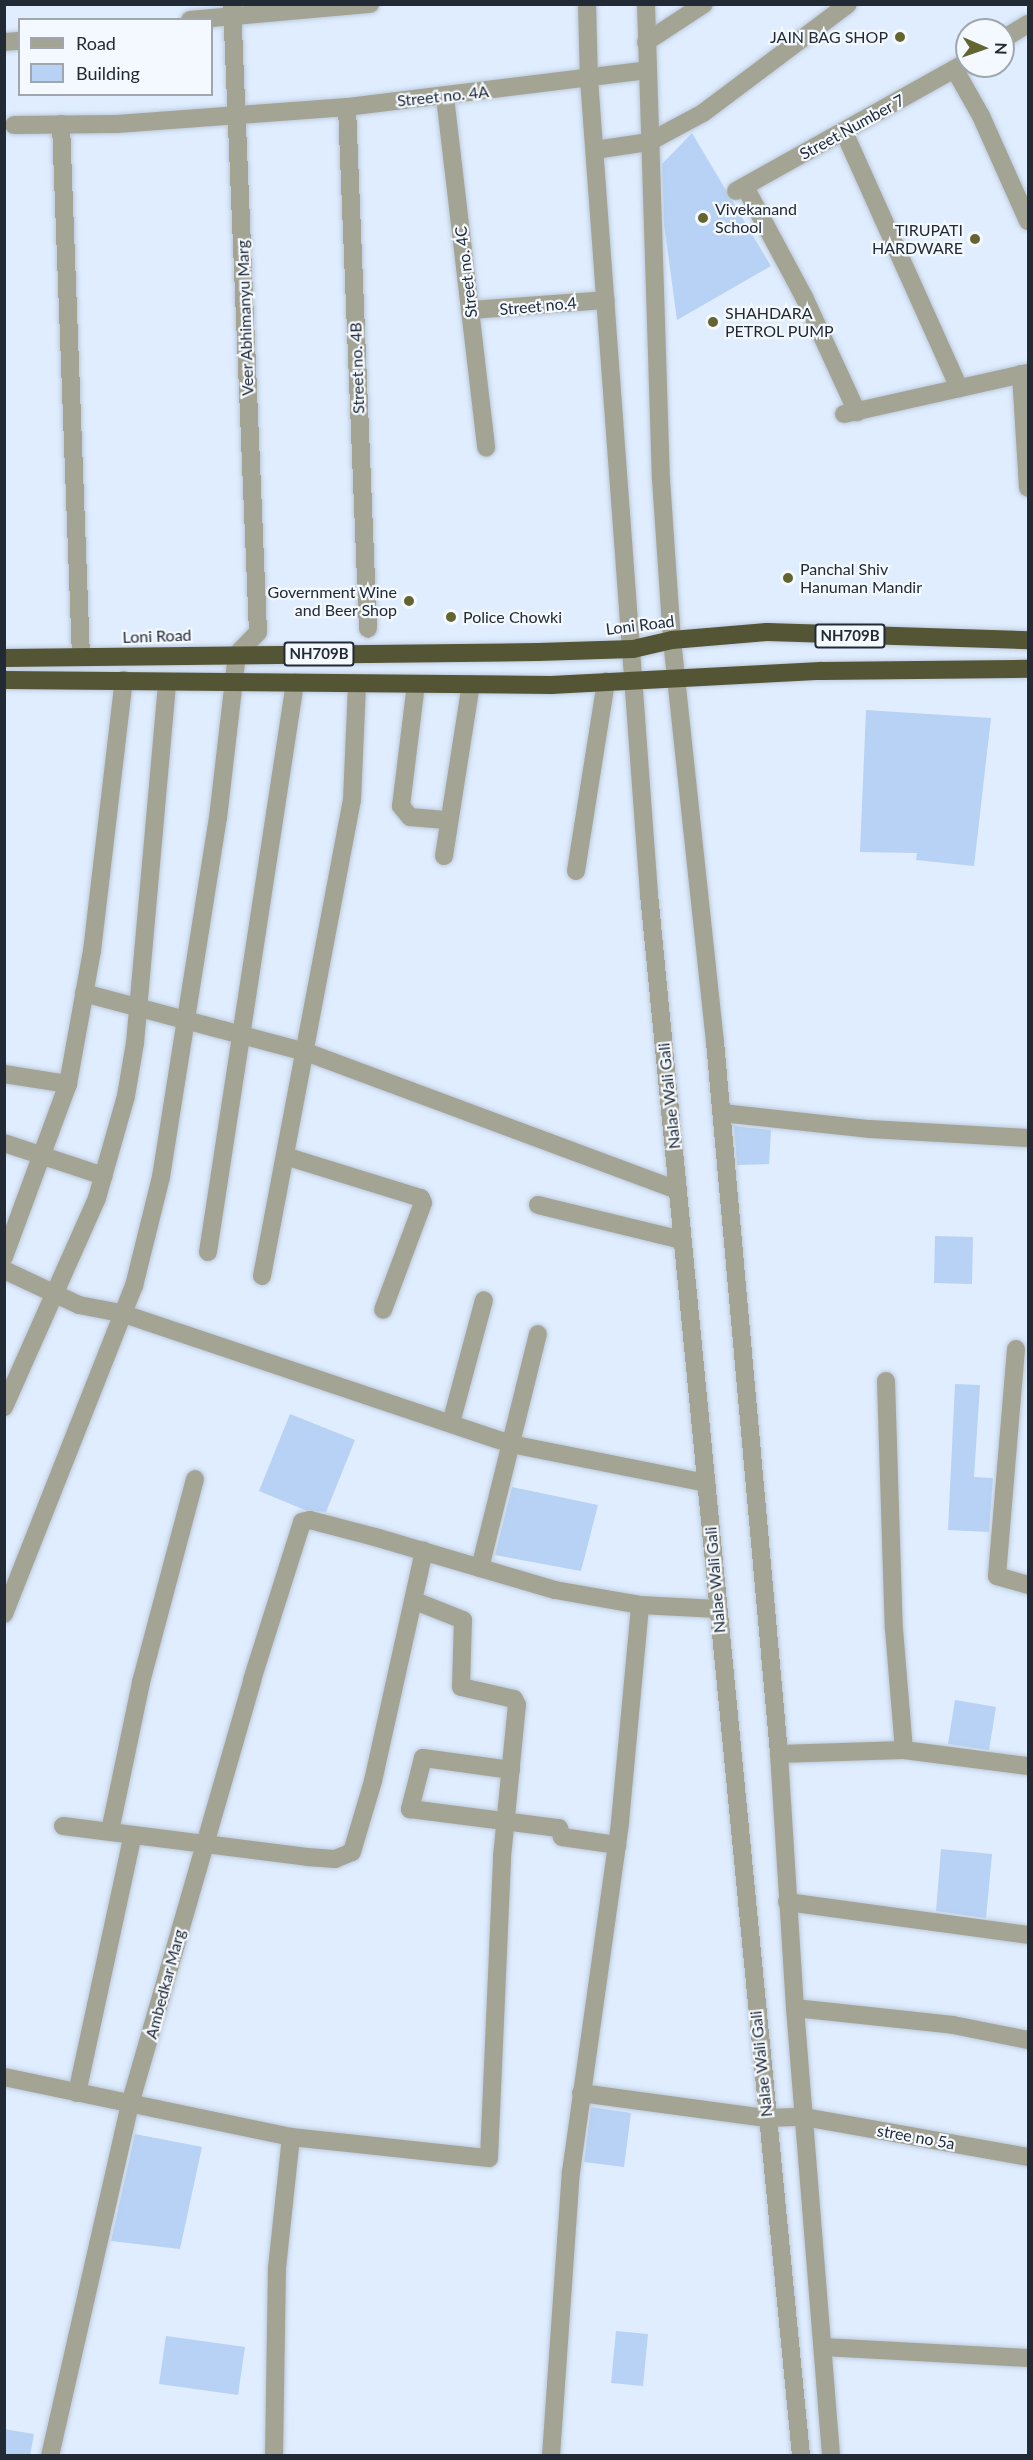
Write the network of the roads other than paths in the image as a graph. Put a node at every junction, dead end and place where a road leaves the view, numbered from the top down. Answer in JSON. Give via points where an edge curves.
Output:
{"nodes":[{"id":1,"x":370,"y":4,"type":"edge"},
{"id":2,"x":587,"y":4,"type":"edge"},
{"id":3,"x":646,"y":4,"type":"edge"},
{"id":4,"x":704,"y":4,"type":"edge"},
{"id":5,"x":848,"y":4,"type":"edge"},
{"id":6,"x":232,"y":9,"type":"edge"},
{"id":7,"x":198,"y":18,"type":"edge"},
{"id":8,"x":1029,"y":24,"type":"edge"},
{"id":9,"x":1015,"y":32,"type":"edge"},
{"id":10,"x":646,"y":42,"type":"junction"},
{"id":11,"x":955,"y":69,"type":"edge"},
{"id":12,"x":647,"y":70,"type":"junction"},
{"id":13,"x":966,"y":78,"type":"edge"},
{"id":14,"x":589,"y":79,"type":"junction"},
{"id":15,"x":445,"y":97,"type":"junction"},
{"id":16,"x":347,"y":107,"type":"junction"},
{"id":17,"x":237,"y":116,"type":"junction"},
{"id":18,"x":61,"y":124,"type":"junction"},
{"id":19,"x":14,"y":125,"type":"dead end"},
{"id":20,"x":844,"y":132,"type":"junction"},
{"id":21,"x":649,"y":142,"type":"junction"},
{"id":22,"x":595,"y":150,"type":"junction"},
{"id":23,"x":1029,"y":221,"type":"edge"},
{"id":24,"x":606,"y":300,"type":"junction"},
{"id":25,"x":470,"y":310,"type":"junction"},
{"id":26,"x":1025,"y":373,"type":"edge"},
{"id":27,"x":959,"y":388,"type":"junction"},
{"id":28,"x":486,"y":448,"type":"dead end"},
{"id":29,"x":1029,"y":488,"type":"edge"},
{"id":30,"x":368,"y":629,"type":"dead end"},
{"id":31,"x":672,"y":640,"type":"junction"},
{"id":32,"x":1029,"y":640,"type":"edge"},
{"id":33,"x":633,"y":649,"type":"junction"},
{"id":34,"x":237,"y":654,"type":"junction"},
{"id":35,"x":81,"y":657,"type":"junction"},
{"id":36,"x":4,"y":658,"type":"edge"},
{"id":37,"x":1029,"y":669,"type":"edge"},
{"id":38,"x":680,"y":677,"type":"junction"},
{"id":39,"x":4,"y":680,"type":"edge"},
{"id":40,"x":124,"y":680,"type":"junction"},
{"id":41,"x":606,"y":681,"type":"junction"},
{"id":42,"x":634,"y":681,"type":"junction"},
{"id":43,"x":167,"y":683,"type":"junction"},
{"id":44,"x":236,"y":683,"type":"junction"},
{"id":45,"x":295,"y":683,"type":"junction"},
{"id":46,"x":357,"y":684,"type":"junction"},
{"id":47,"x":416,"y":684,"type":"junction"},
{"id":48,"x":471,"y":684,"type":"junction"},
{"id":49,"x":448,"y":820,"type":"junction"},
{"id":50,"x":444,"y":856,"type":"dead end"},
{"id":51,"x":576,"y":871,"type":"dead end"},
{"id":52,"x":84,"y":993,"type":"junction"},
{"id":53,"x":138,"y":1007,"type":"junction"},
{"id":54,"x":184,"y":1020,"type":"junction"},
{"id":55,"x":243,"y":1035,"type":"junction"},
{"id":56,"x":306,"y":1052,"type":"junction"},
{"id":57,"x":4,"y":1074,"type":"edge"},
{"id":58,"x":68,"y":1084,"type":"junction"},
{"id":59,"x":722,"y":1113,"type":"junction"},
{"id":60,"x":1029,"y":1138,"type":"edge"},
{"id":61,"x":4,"y":1143,"type":"edge"},
{"id":62,"x":39,"y":1156,"type":"junction"},
{"id":63,"x":285,"y":1156,"type":"junction"},
{"id":64,"x":104,"y":1176,"type":"junction"},
{"id":65,"x":678,"y":1190,"type":"junction"},
{"id":66,"x":538,"y":1205,"type":"dead end"},
{"id":67,"x":682,"y":1240,"type":"junction"},
{"id":68,"x":208,"y":1252,"type":"dead end"},
{"id":69,"x":4,"y":1257,"type":"edge"},
{"id":70,"x":4,"y":1270,"type":"edge"},
{"id":71,"x":261,"y":1276,"type":"dead end"},
{"id":72,"x":55,"y":1293,"type":"junction"},
{"id":73,"x":484,"y":1300,"type":"dead end"},
{"id":74,"x":383,"y":1310,"type":"dead end"},
{"id":75,"x":121,"y":1313,"type":"junction"},
{"id":76,"x":538,"y":1334,"type":"dead end"},
{"id":77,"x":1016,"y":1349,"type":"dead end"},
{"id":78,"x":886,"y":1381,"type":"dead end"},
{"id":79,"x":4,"y":1407,"type":"edge"},
{"id":80,"x":451,"y":1423,"type":"junction"},
{"id":81,"x":511,"y":1444,"type":"junction"},
{"id":82,"x":195,"y":1479,"type":"dead end"},
{"id":83,"x":706,"y":1483,"type":"junction"},
{"id":84,"x":424,"y":1551,"type":"junction"},
{"id":85,"x":480,"y":1568,"type":"junction"},
{"id":86,"x":1029,"y":1585,"type":"edge"},
{"id":87,"x":415,"y":1601,"type":"junction"},
{"id":88,"x":640,"y":1605,"type":"junction"},
{"id":89,"x":718,"y":1609,"type":"junction"},
{"id":90,"x":4,"y":1614,"type":"edge"},
{"id":91,"x":904,"y":1750,"type":"junction"},
{"id":92,"x":780,"y":1754,"type":"junction"},
{"id":93,"x":1029,"y":1766,"type":"edge"},
{"id":94,"x":511,"y":1770,"type":"junction"},
{"id":95,"x":505,"y":1822,"type":"junction"},
{"id":96,"x":63,"y":1826,"type":"dead end"},
{"id":97,"x":110,"y":1831,"type":"junction"},
{"id":98,"x":133,"y":1835,"type":"junction"},
{"id":99,"x":203,"y":1843,"type":"junction"},
{"id":100,"x":617,"y":1845,"type":"junction"},
{"id":101,"x":787,"y":1902,"type":"junction"},
{"id":102,"x":1029,"y":1935,"type":"edge"},
{"id":103,"x":795,"y":2008,"type":"junction"},
{"id":104,"x":1029,"y":2040,"type":"edge"},
{"id":105,"x":4,"y":2077,"type":"edge"},
{"id":106,"x":76,"y":2092,"type":"junction"},
{"id":107,"x":581,"y":2093,"type":"junction"},
{"id":108,"x":129,"y":2104,"type":"junction"},
{"id":109,"x":766,"y":2118,"type":"junction"},
{"id":110,"x":804,"y":2118,"type":"junction"},
{"id":111,"x":291,"y":2137,"type":"junction"},
{"id":112,"x":1029,"y":2157,"type":"edge"},
{"id":113,"x":822,"y":2347,"type":"junction"},
{"id":114,"x":1029,"y":2358,"type":"edge"},
{"id":115,"x":50,"y":2456,"type":"edge"},
{"id":116,"x":274,"y":2456,"type":"edge"},
{"id":117,"x":551,"y":2456,"type":"edge"},
{"id":118,"x":801,"y":2456,"type":"edge"},
{"id":119,"x":831,"y":2456,"type":"edge"}],
"edges":[{"from":1,"to":6,"type":"street"},
{"from":2,"to":14,"type":"street","name":"Nalae Wali Gali"},
{"from":3,"to":10,"type":"street"},
{"from":4,"to":10,"type":"street"},
{"from":5,"to":21,"type":"street","via":[[703,112]]},
{"from":6,"to":7,"type":"street"},
{"from":6,"to":17,"type":"street","name":"Veer Abhimanyu Marg"},
{"from":8,"to":9,"type":"street"},
{"from":10,"to":12,"type":"street"},
{"from":11,"to":20,"type":"street","name":"Street Number 7"},
{"from":12,"to":14,"type":"street","name":"Street no. 4A"},
{"from":12,"to":21,"type":"street"},
{"from":13,"to":23,"type":"street"},
{"from":14,"to":15,"type":"street","name":"Street no. 4A"},
{"from":14,"to":22,"type":"street","name":"Nalae Wali Gali"},
{"from":15,"to":16,"type":"street","name":"Street no. 4A"},
{"from":15,"to":25,"type":"street","name":"Street no. 4C"},
{"from":16,"to":17,"type":"street","name":"Street no. 4A"},
{"from":16,"to":30,"type":"street","name":"Street no. 4B"},
{"from":17,"to":18,"type":"street","name":"Street no. 4A"},
{"from":17,"to":34,"type":"street","name":"Veer Abhimanyu Marg","via":[[258,632]]},
{"from":18,"to":19,"type":"street","name":"Street no. 4A"},
{"from":18,"to":35,"type":"street"},
{"from":20,"to":27,"type":"street"},
{"from":20,"to":27,"type":"street","name":"Street Number 7","via":[[740,189],[804,297],[850,413]]},
{"from":21,"to":22,"type":"street"},
{"from":21,"to":31,"type":"street","via":[[661,479]]},
{"from":22,"to":24,"type":"street","name":"Nalae Wali Gali"},
{"from":24,"to":25,"type":"street","name":"Street no.4"},
{"from":24,"to":33,"type":"street","name":"Nalae Wali Gali"},
{"from":25,"to":28,"type":"street","name":"Street no. 4C"},
{"from":26,"to":27,"type":"street"},
{"from":26,"to":29,"type":"street"},
{"from":31,"to":32,"type":"highway","name":"Loni Road","number":"NH709B","via":[[767,632]]},
{"from":31,"to":33,"type":"highway","name":"Loni Road","number":"NH709B"},
{"from":31,"to":38,"type":"street"},
{"from":33,"to":34,"type":"highway","name":"Loni Road","number":"NH709B"},
{"from":33,"to":42,"type":"street","name":"Nalae Wali Gali"},
{"from":34,"to":35,"type":"highway","name":"Loni Road","number":"NH709B"},
{"from":34,"to":44,"type":"street"},
{"from":35,"to":36,"type":"highway","name":"Loni Road","number":"NH709B"},
{"from":37,"to":38,"type":"highway","number":"NH709B"},
{"from":38,"to":42,"type":"highway"},
{"from":38,"to":59,"type":"street"},
{"from":39,"to":40,"type":"highway","number":"NH709B"},
{"from":40,"to":43,"type":"highway","number":"NH709B"},
{"from":40,"to":52,"type":"street"},
{"from":41,"to":42,"type":"highway","number":"NH709B"},
{"from":41,"to":48,"type":"highway","number":"NH709B"},
{"from":41,"to":51,"type":"street"},
{"from":42,"to":65,"type":"street","name":"Nalae Wali Gali"},
{"from":43,"to":44,"type":"highway","number":"NH709B"},
{"from":43,"to":53,"type":"street"},
{"from":44,"to":45,"type":"highway","number":"NH709B"},
{"from":44,"to":54,"type":"street"},
{"from":45,"to":46,"type":"highway","number":"NH709B"},
{"from":45,"to":55,"type":"street"},
{"from":46,"to":47,"type":"highway","number":"NH709B"},
{"from":46,"to":56,"type":"street","via":[[352,800]]},
{"from":47,"to":48,"type":"highway","number":"NH709B"},
{"from":47,"to":49,"type":"street","via":[[401,806],[410,817]]},
{"from":48,"to":49,"type":"street"},
{"from":49,"to":50,"type":"street"},
{"from":52,"to":53,"type":"street"},
{"from":52,"to":58,"type":"street"},
{"from":53,"to":54,"type":"street"},
{"from":53,"to":64,"type":"street","via":[[126,1096]]},
{"from":54,"to":55,"type":"street"},
{"from":54,"to":75,"type":"street","via":[[161,1177],[134,1286]]},
{"from":55,"to":56,"type":"street"},
{"from":55,"to":68,"type":"street"},
{"from":56,"to":63,"type":"street"},
{"from":56,"to":65,"type":"street"},
{"from":57,"to":58,"type":"street"},
{"from":58,"to":62,"type":"street"},
{"from":59,"to":60,"type":"street","via":[[881,1130]]},
{"from":59,"to":92,"type":"street"},
{"from":61,"to":62,"type":"street"},
{"from":62,"to":64,"type":"street"},
{"from":62,"to":69,"type":"street"},
{"from":63,"to":71,"type":"street"},
{"from":63,"to":74,"type":"street","via":[[421,1198],[423,1203]]},
{"from":64,"to":72,"type":"street"},
{"from":65,"to":67,"type":"street","name":"Nalae Wali Gali"},
{"from":66,"to":67,"type":"street"},
{"from":67,"to":83,"type":"street","name":"Nalae Wali Gali"},
{"from":70,"to":72,"type":"street"},
{"from":72,"to":75,"type":"street","via":[[79,1305]]},
{"from":72,"to":79,"type":"street"},
{"from":73,"to":80,"type":"street"},
{"from":75,"to":80,"type":"street"},
{"from":75,"to":90,"type":"street"},
{"from":76,"to":81,"type":"street"},
{"from":77,"to":86,"type":"street","via":[[997,1576]]},
{"from":78,"to":91,"type":"street","via":[[894,1629]]},
{"from":80,"to":81,"type":"street"},
{"from":81,"to":83,"type":"street"},
{"from":81,"to":85,"type":"street"},
{"from":82,"to":97,"type":"street","via":[[141,1682]]},
{"from":83,"to":89,"type":"street","name":"Nalae Wali Gali"},
{"from":84,"to":85,"type":"street"},
{"from":84,"to":87,"type":"street"},
{"from":84,"to":99,"type":"street","name":"Ambedkar Marg","via":[[306,1520],[293,1548]]},
{"from":85,"to":88,"type":"street","via":[[555,1590]]},
{"from":87,"to":94,"type":"street","via":[[464,1620],[461,1687],[517,1701]]},
{"from":87,"to":99,"type":"street","via":[[373,1781],[352,1852],[335,1858]]},
{"from":88,"to":89,"type":"street"},
{"from":88,"to":100,"type":"street"},
{"from":89,"to":109,"type":"street","name":"Nalae Wali Gali"},
{"from":91,"to":92,"type":"street"},
{"from":91,"to":93,"type":"street"},
{"from":92,"to":101,"type":"street"},
{"from":94,"to":95,"type":"street"},
{"from":94,"to":95,"type":"street","via":[[423,1758],[410,1809]]},
{"from":95,"to":100,"type":"street","via":[[559,1828],[562,1837]]},
{"from":95,"to":111,"type":"street","via":[[489,2158]]},
{"from":96,"to":97,"type":"street"},
{"from":97,"to":98,"type":"street"},
{"from":98,"to":99,"type":"street"},
{"from":98,"to":106,"type":"street"},
{"from":99,"to":108,"type":"street","name":"Ambedkar Marg"},
{"from":100,"to":107,"type":"street"},
{"from":101,"to":102,"type":"street"},
{"from":101,"to":103,"type":"street"},
{"from":103,"to":104,"type":"street","via":[[953,2025]]},
{"from":103,"to":110,"type":"street"},
{"from":105,"to":106,"type":"street"},
{"from":106,"to":108,"type":"street"},
{"from":107,"to":109,"type":"street","name":"stree no 5a"},
{"from":107,"to":117,"type":"street","via":[[571,2172]]},
{"from":108,"to":111,"type":"street"},
{"from":108,"to":115,"type":"street","name":"Ambedkar Marg"},
{"from":109,"to":110,"type":"street","name":"stree no 5a"},
{"from":109,"to":118,"type":"street","name":"Nalae Wali Gali"},
{"from":110,"to":112,"type":"street","name":"stree no 5a"},
{"from":110,"to":113,"type":"street"},
{"from":111,"to":116,"type":"street","via":[[277,2268]]},
{"from":113,"to":114,"type":"street"},
{"from":113,"to":119,"type":"street"}]}
